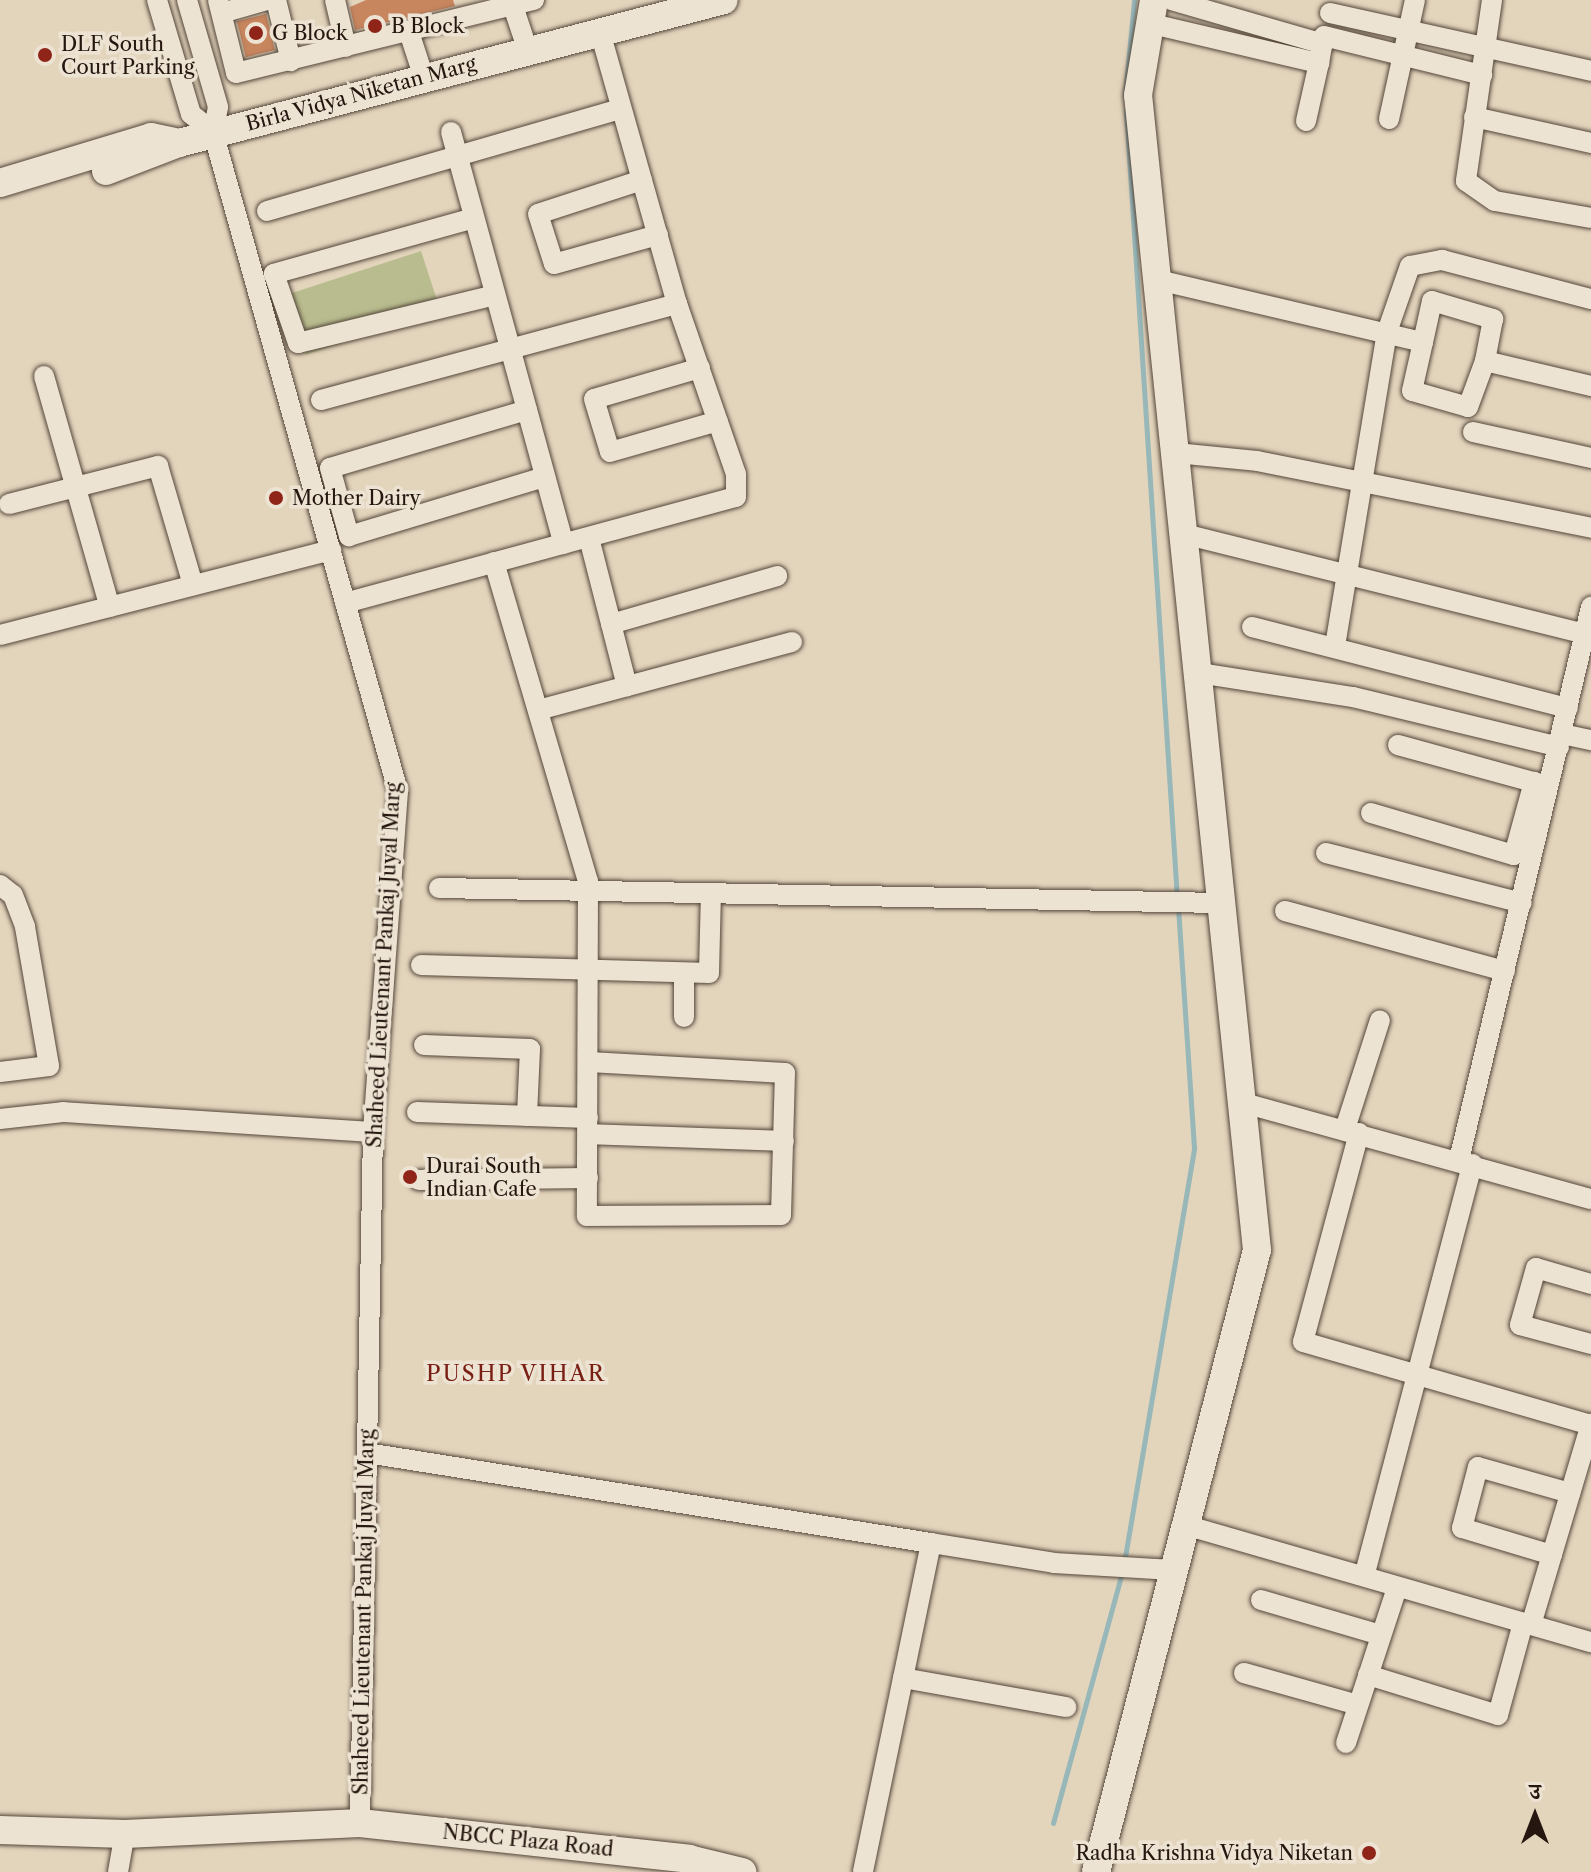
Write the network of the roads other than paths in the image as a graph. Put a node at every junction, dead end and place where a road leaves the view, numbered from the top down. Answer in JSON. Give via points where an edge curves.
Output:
{"nodes":[{"id":1,"x":157,"y":0,"type":"edge"},
{"id":2,"x":187,"y":0,"type":"edge"},
{"id":3,"x":267,"y":0,"type":"edge"},
{"id":4,"x":276,"y":0,"type":"edge"},
{"id":5,"x":335,"y":0,"type":"edge"},
{"id":6,"x":534,"y":0,"type":"edge"},
{"id":7,"x":724,"y":0,"type":"edge"},
{"id":8,"x":1171,"y":0,"type":"edge"},
{"id":9,"x":1415,"y":0,"type":"edge"},
{"id":10,"x":1492,"y":0,"type":"edge"},
{"id":11,"x":220,"y":6,"type":"edge"},
{"id":12,"x":513,"y":6,"type":"junction"},
{"id":13,"x":1331,"y":6,"type":"edge"},
{"id":14,"x":1151,"y":12,"type":"edge"},
{"id":15,"x":409,"y":32,"type":"junction"},
{"id":16,"x":600,"y":32,"type":"junction"},
{"id":17,"x":1409,"y":32,"type":"junction"},
{"id":18,"x":346,"y":47,"type":"junction"},
{"id":19,"x":1322,"y":48,"type":"junction"},
{"id":20,"x":528,"y":51,"type":"junction"},
{"id":21,"x":1486,"y":51,"type":"junction"},
{"id":22,"x":1404,"y":55,"type":"junction"},
{"id":23,"x":291,"y":61,"type":"junction"},
{"id":24,"x":1591,"y":71,"type":"edge"},
{"id":25,"x":1482,"y":75,"type":"junction"},
{"id":26,"x":424,"y":78,"type":"junction"},
{"id":27,"x":621,"y":109,"type":"junction"},
{"id":28,"x":1474,"y":117,"type":"junction"},
{"id":29,"x":1389,"y":119,"type":"dead end"},
{"id":30,"x":1306,"y":121,"type":"dead end"},
{"id":31,"x":213,"y":132,"type":"junction"},
{"id":32,"x":451,"y":132,"type":"dead end"},
{"id":33,"x":179,"y":143,"type":"junction"},
{"id":34,"x":1591,"y":143,"type":"edge"},
{"id":35,"x":458,"y":157,"type":"junction"},
{"id":36,"x":642,"y":180,"type":"junction"},
{"id":37,"x":0,"y":183,"type":"edge"},
{"id":38,"x":0,"y":202,"type":"edge"},
{"id":39,"x":267,"y":211,"type":"dead end"},
{"id":40,"x":474,"y":218,"type":"junction"},
{"id":41,"x":1591,"y":218,"type":"edge"},
{"id":42,"x":658,"y":235,"type":"junction"},
{"id":43,"x":1158,"y":280,"type":"junction"},
{"id":44,"x":495,"y":295,"type":"junction"},
{"id":45,"x":1591,"y":299,"type":"edge"},
{"id":46,"x":677,"y":304,"type":"junction"},
{"id":47,"x":1387,"y":332,"type":"junction"},
{"id":48,"x":1423,"y":342,"type":"junction"},
{"id":49,"x":510,"y":348,"type":"junction"},
{"id":50,"x":1485,"y":361,"type":"junction"},
{"id":51,"x":700,"y":368,"type":"junction"},
{"id":52,"x":44,"y":376,"type":"dead end"},
{"id":53,"x":1591,"y":386,"type":"edge"},
{"id":54,"x":321,"y":400,"type":"dead end"},
{"id":55,"x":527,"y":410,"type":"junction"},
{"id":56,"x":718,"y":421,"type":"junction"},
{"id":57,"x":1473,"y":432,"type":"dead end"},
{"id":58,"x":1176,"y":453,"type":"junction"},
{"id":59,"x":1591,"y":458,"type":"edge"},
{"id":60,"x":545,"y":477,"type":"junction"},
{"id":61,"x":1363,"y":482,"type":"junction"},
{"id":62,"x":76,"y":488,"type":"junction"},
{"id":63,"x":9,"y":504,"type":"dead end"},
{"id":64,"x":1591,"y":528,"type":"edge"},
{"id":65,"x":1184,"y":534,"type":"junction"},
{"id":66,"x":589,"y":538,"type":"junction"},
{"id":67,"x":564,"y":544,"type":"junction"},
{"id":68,"x":331,"y":550,"type":"junction"},
{"id":69,"x":494,"y":562,"type":"junction"},
{"id":70,"x":1350,"y":571,"type":"junction"},
{"id":71,"x":777,"y":576,"type":"dead end"},
{"id":72,"x":193,"y":585,"type":"junction"},
{"id":73,"x":345,"y":603,"type":"junction"},
{"id":74,"x":110,"y":607,"type":"junction"},
{"id":75,"x":1591,"y":609,"type":"edge"},
{"id":76,"x":611,"y":624,"type":"junction"},
{"id":77,"x":1252,"y":627,"type":"dead end"},
{"id":78,"x":1585,"y":634,"type":"junction"},
{"id":79,"x":0,"y":635,"type":"edge"},
{"id":80,"x":792,"y":642,"type":"dead end"},
{"id":81,"x":1335,"y":646,"type":"junction"},
{"id":82,"x":1199,"y":673,"type":"junction"},
{"id":83,"x":627,"y":686,"type":"junction"},
{"id":84,"x":1568,"y":708,"type":"junction"},
{"id":85,"x":538,"y":710,"type":"junction"},
{"id":86,"x":1591,"y":740,"type":"edge"},
{"id":87,"x":1561,"y":741,"type":"junction"},
{"id":88,"x":1398,"y":745,"type":"dead end"},
{"id":89,"x":1542,"y":784,"type":"junction"},
{"id":90,"x":1371,"y":813,"type":"dead end"},
{"id":91,"x":1326,"y":853,"type":"dead end"},
{"id":92,"x":0,"y":885,"type":"edge"},
{"id":93,"x":439,"y":888,"type":"dead end"},
{"id":94,"x":589,"y":891,"type":"junction"},
{"id":95,"x":711,"y":893,"type":"junction"},
{"id":96,"x":1223,"y":903,"type":"junction"},
{"id":97,"x":1522,"y":903,"type":"junction"},
{"id":98,"x":1285,"y":911,"type":"dead end"},
{"id":99,"x":421,"y":965,"type":"dead end"},
{"id":100,"x":1505,"y":971,"type":"junction"},
{"id":101,"x":591,"y":973,"type":"junction"},
{"id":102,"x":684,"y":973,"type":"junction"},
{"id":103,"x":684,"y":1017,"type":"dead end"},
{"id":104,"x":1380,"y":1020,"type":"dead end"},
{"id":105,"x":424,"y":1045,"type":"dead end"},
{"id":106,"x":589,"y":1062,"type":"junction"},
{"id":107,"x":0,"y":1072,"type":"edge"},
{"id":108,"x":1244,"y":1103,"type":"junction"},
{"id":109,"x":417,"y":1112,"type":"dead end"},
{"id":110,"x":527,"y":1116,"type":"junction"},
{"id":111,"x":0,"y":1119,"type":"edge"},
{"id":112,"x":588,"y":1126,"type":"junction"},
{"id":113,"x":1352,"y":1131,"type":"junction"},
{"id":114,"x":373,"y":1132,"type":"junction"},
{"id":115,"x":784,"y":1141,"type":"junction"},
{"id":116,"x":1466,"y":1162,"type":"junction"},
{"id":117,"x":588,"y":1178,"type":"junction"},
{"id":118,"x":419,"y":1180,"type":"dead end"},
{"id":119,"x":1591,"y":1199,"type":"edge"},
{"id":120,"x":1591,"y":1284,"type":"edge"},
{"id":121,"x":1591,"y":1344,"type":"edge"},
{"id":122,"x":1416,"y":1377,"type":"junction"},
{"id":123,"x":1591,"y":1424,"type":"edge"},
{"id":124,"x":367,"y":1453,"type":"junction"},
{"id":125,"x":1570,"y":1493,"type":"junction"},
{"id":126,"x":1185,"y":1525,"type":"junction"},
{"id":127,"x":931,"y":1543,"type":"junction"},
{"id":128,"x":1552,"y":1555,"type":"junction"},
{"id":129,"x":1173,"y":1570,"type":"junction"},
{"id":130,"x":1365,"y":1573,"type":"junction"},
{"id":131,"x":1397,"y":1588,"type":"junction"},
{"id":132,"x":1261,"y":1600,"type":"dead end"},
{"id":133,"x":1527,"y":1624,"type":"junction"},
{"id":134,"x":1381,"y":1635,"type":"junction"},
{"id":135,"x":1591,"y":1642,"type":"edge"},
{"id":136,"x":1244,"y":1673,"type":"dead end"},
{"id":137,"x":1368,"y":1675,"type":"junction"},
{"id":138,"x":903,"y":1678,"type":"junction"},
{"id":139,"x":1358,"y":1705,"type":"junction"},
{"id":140,"x":1066,"y":1707,"type":"dead end"},
{"id":141,"x":1346,"y":1743,"type":"dead end"},
{"id":142,"x":360,"y":1823,"type":"junction"},
{"id":143,"x":0,"y":1830,"type":"edge"},
{"id":144,"x":125,"y":1834,"type":"junction"},
{"id":145,"x":625,"y":1862,"type":"edge"},
{"id":146,"x":118,"y":1872,"type":"edge"},
{"id":147,"x":742,"y":1872,"type":"edge"},
{"id":148,"x":863,"y":1872,"type":"edge"},
{"id":149,"x":1096,"y":1872,"type":"edge"}],
"edges":[{"from":1,"to":31,"type":"street","name":"Shaheed Lieutenant Pankaj Juyal Marg","via":[[191,114]]},
{"from":2,"to":31,"type":"street","name":"Shaheed Lieutenant Pankaj Juyal Marg","via":[[218,107]]},
{"from":3,"to":11,"type":"street"},
{"from":4,"to":23,"type":"street"},
{"from":5,"to":18,"type":"street"},
{"from":6,"to":12,"type":"street"},
{"from":7,"to":16,"type":"street","name":"Birla Vidya Niketan Marg"},
{"from":8,"to":19,"type":"street"},
{"from":9,"to":17,"type":"street"},
{"from":10,"to":21,"type":"street"},
{"from":11,"to":23,"type":"street","via":[[236,73]]},
{"from":12,"to":15,"type":"street"},
{"from":12,"to":20,"type":"street"},
{"from":13,"to":17,"type":"street"},
{"from":13,"to":19,"type":"street"},
{"from":14,"to":19,"type":"street"},
{"from":14,"to":43,"type":"street","via":[[1138,95]]},
{"from":15,"to":18,"type":"street"},
{"from":15,"to":26,"type":"street"},
{"from":16,"to":20,"type":"street","name":"Birla Vidya Niketan Marg"},
{"from":16,"to":27,"type":"street"},
{"from":17,"to":21,"type":"street"},
{"from":17,"to":22,"type":"street"},
{"from":18,"to":23,"type":"street"},
{"from":19,"to":22,"type":"street"},
{"from":19,"to":30,"type":"street"},
{"from":20,"to":26,"type":"street","name":"Birla Vidya Niketan Marg"},
{"from":21,"to":24,"type":"street"},
{"from":21,"to":25,"type":"street"},
{"from":22,"to":25,"type":"street"},
{"from":22,"to":29,"type":"street"},
{"from":25,"to":28,"type":"street"},
{"from":26,"to":31,"type":"street","name":"Birla Vidya Niketan Marg"},
{"from":27,"to":35,"type":"street"},
{"from":27,"to":36,"type":"street"},
{"from":28,"to":34,"type":"street"},
{"from":28,"to":41,"type":"street","via":[[1466,181],[1476,193]]},
{"from":31,"to":33,"type":"street","name":"Birla Vidya Niketan Marg"},
{"from":31,"to":68,"type":"street","name":"Shaheed Lieutenant Pankaj Juyal Marg"},
{"from":32,"to":35,"type":"street"},
{"from":33,"to":37,"type":"street","name":"Birla Vidya Niketan Marg","via":[[151,137]]},
{"from":33,"to":38,"type":"street","via":[[157,156]]},
{"from":35,"to":39,"type":"street"},
{"from":35,"to":40,"type":"street"},
{"from":36,"to":42,"type":"street"},
{"from":36,"to":42,"type":"street","via":[[538,214],[554,264]]},
{"from":40,"to":44,"type":"street"},
{"from":40,"to":44,"type":"street","via":[[274,274],[298,343]]},
{"from":42,"to":46,"type":"street"},
{"from":43,"to":47,"type":"street"},
{"from":43,"to":58,"type":"street"},
{"from":44,"to":49,"type":"street"},
{"from":45,"to":47,"type":"street","via":[[1424,258],[1402,280]]},
{"from":46,"to":49,"type":"street"},
{"from":46,"to":51,"type":"street"},
{"from":47,"to":48,"type":"street"},
{"from":47,"to":61,"type":"street"},
{"from":48,"to":50,"type":"street","via":[[1432,301],[1493,319]]},
{"from":48,"to":50,"type":"street","via":[[1412,391],[1468,407]]},
{"from":49,"to":54,"type":"street"},
{"from":49,"to":55,"type":"street"},
{"from":50,"to":53,"type":"street"},
{"from":51,"to":56,"type":"street"},
{"from":51,"to":56,"type":"street","via":[[594,399],[610,452]]},
{"from":52,"to":62,"type":"street"},
{"from":55,"to":60,"type":"street"},
{"from":55,"to":60,"type":"street","via":[[330,468],[349,536]]},
{"from":56,"to":66,"type":"street","via":[[736,497]]},
{"from":57,"to":59,"type":"street"},
{"from":58,"to":61,"type":"street"},
{"from":58,"to":65,"type":"street"},
{"from":60,"to":67,"type":"street"},
{"from":61,"to":64,"type":"street"},
{"from":61,"to":70,"type":"street"},
{"from":62,"to":63,"type":"street"},
{"from":62,"to":72,"type":"street","via":[[158,466]]},
{"from":62,"to":74,"type":"street"},
{"from":65,"to":70,"type":"street"},
{"from":65,"to":82,"type":"street"},
{"from":66,"to":67,"type":"street"},
{"from":66,"to":76,"type":"street"},
{"from":67,"to":69,"type":"street"},
{"from":68,"to":72,"type":"street"},
{"from":68,"to":73,"type":"street","name":"Shaheed Lieutenant Pankaj Juyal Marg"},
{"from":69,"to":73,"type":"street"},
{"from":69,"to":85,"type":"street"},
{"from":70,"to":78,"type":"street"},
{"from":70,"to":81,"type":"street"},
{"from":71,"to":76,"type":"street"},
{"from":72,"to":74,"type":"street"},
{"from":73,"to":114,"type":"street","name":"Shaheed Lieutenant Pankaj Juyal Marg","via":[[398,791]]},
{"from":74,"to":79,"type":"street"},
{"from":75,"to":78,"type":"street"},
{"from":76,"to":83,"type":"street"},
{"from":77,"to":81,"type":"street"},
{"from":78,"to":84,"type":"street"},
{"from":80,"to":83,"type":"street"},
{"from":81,"to":84,"type":"street"},
{"from":82,"to":87,"type":"street","via":[[1353,697]]},
{"from":82,"to":96,"type":"street"},
{"from":83,"to":85,"type":"street"},
{"from":84,"to":87,"type":"street"},
{"from":85,"to":94,"type":"street"},
{"from":86,"to":87,"type":"street"},
{"from":87,"to":89,"type":"street"},
{"from":88,"to":89,"type":"street"},
{"from":89,"to":90,"type":"street","via":[[1514,855]]},
{"from":89,"to":97,"type":"street"},
{"from":91,"to":97,"type":"street"},
{"from":92,"to":107,"type":"street","via":[[13,895],[25,927],[49,1066]]},
{"from":93,"to":94,"type":"street"},
{"from":94,"to":95,"type":"street"},
{"from":94,"to":101,"type":"street"},
{"from":95,"to":96,"type":"street"},
{"from":95,"to":102,"type":"street","via":[[709,973]]},
{"from":96,"to":108,"type":"street"},
{"from":97,"to":100,"type":"street"},
{"from":98,"to":100,"type":"street"},
{"from":99,"to":101,"type":"street"},
{"from":100,"to":116,"type":"street"},
{"from":101,"to":102,"type":"street"},
{"from":101,"to":106,"type":"street"},
{"from":102,"to":103,"type":"street"},
{"from":104,"to":113,"type":"street"},
{"from":105,"to":110,"type":"street","via":[[530,1049]]},
{"from":106,"to":112,"type":"street"},
{"from":106,"to":115,"type":"street","via":[[785,1073]]},
{"from":108,"to":113,"type":"street"},
{"from":108,"to":126,"type":"street","via":[[1257,1250]]},
{"from":109,"to":110,"type":"street"},
{"from":110,"to":112,"type":"street"},
{"from":111,"to":114,"type":"street","via":[[63,1112]]},
{"from":112,"to":115,"type":"street"},
{"from":112,"to":117,"type":"street"},
{"from":113,"to":116,"type":"street"},
{"from":113,"to":122,"type":"street","via":[[1303,1342]]},
{"from":114,"to":124,"type":"street","name":"Shaheed Lieutenant Pankaj Juyal Marg"},
{"from":115,"to":117,"type":"street","via":[[781,1215],[587,1216]]},
{"from":116,"to":119,"type":"street"},
{"from":116,"to":122,"type":"street"},
{"from":117,"to":118,"type":"street"},
{"from":120,"to":121,"type":"street","via":[[1536,1268],[1520,1325]]},
{"from":122,"to":123,"type":"street"},
{"from":122,"to":130,"type":"street"},
{"from":123,"to":125,"type":"street"},
{"from":124,"to":127,"type":"street"},
{"from":124,"to":142,"type":"street","name":"Shaheed Lieutenant Pankaj Juyal Marg"},
{"from":125,"to":128,"type":"street"},
{"from":125,"to":128,"type":"street","via":[[1478,1467],[1462,1528]]},
{"from":126,"to":129,"type":"street"},
{"from":126,"to":130,"type":"street"},
{"from":127,"to":129,"type":"street","via":[[1054,1563]]},
{"from":127,"to":138,"type":"street"},
{"from":128,"to":133,"type":"street"},
{"from":129,"to":149,"type":"street"},
{"from":130,"to":131,"type":"street"},
{"from":131,"to":133,"type":"street"},
{"from":131,"to":134,"type":"street"},
{"from":132,"to":134,"type":"street"},
{"from":133,"to":135,"type":"street"},
{"from":133,"to":137,"type":"street","via":[[1498,1715]]},
{"from":134,"to":137,"type":"street"},
{"from":136,"to":139,"type":"street"},
{"from":137,"to":139,"type":"street"},
{"from":138,"to":140,"type":"street"},
{"from":138,"to":148,"type":"street"},
{"from":139,"to":141,"type":"street"},
{"from":142,"to":144,"type":"street","name":"NBCC Plaza Road"},
{"from":142,"to":145,"type":"street","name":"NBCC Plaza Road"},
{"from":143,"to":144,"type":"street","name":"NBCC Plaza Road"},
{"from":144,"to":146,"type":"street"},
{"from":145,"to":147,"type":"street","name":"NBCC Plaza Road"}]}
